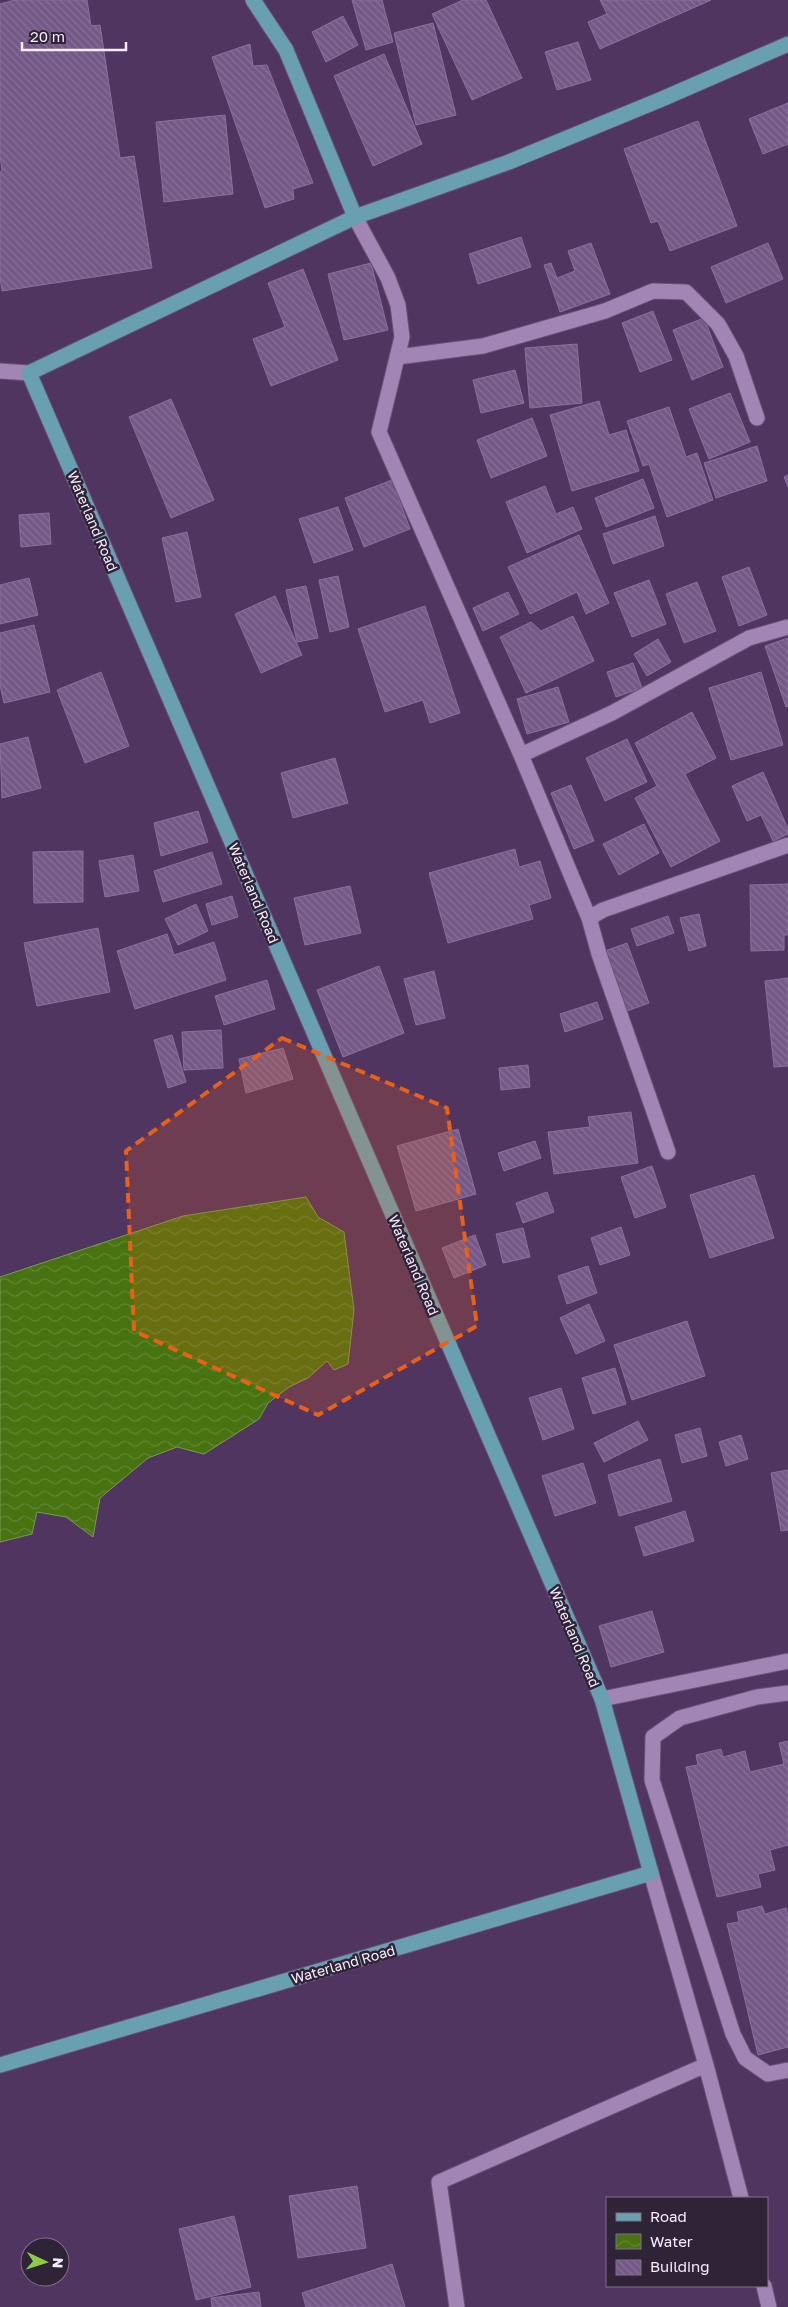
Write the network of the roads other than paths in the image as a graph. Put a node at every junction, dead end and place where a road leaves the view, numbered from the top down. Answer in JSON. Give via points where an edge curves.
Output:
{"nodes":[{"id":1,"x":252,"y":0,"type":"edge"},
{"id":2,"x":788,"y":44,"type":"edge"},
{"id":3,"x":355,"y":217,"type":"junction"},
{"id":4,"x":397,"y":357,"type":"junction"},
{"id":5,"x":0,"y":371,"type":"edge"},
{"id":6,"x":29,"y":373,"type":"junction"},
{"id":7,"x":757,"y":418,"type":"dead end"},
{"id":8,"x":788,"y":627,"type":"edge"},
{"id":9,"x":521,"y":755,"type":"junction"},
{"id":10,"x":788,"y":845,"type":"edge"},
{"id":11,"x":589,"y":918,"type":"junction"},
{"id":12,"x":668,"y":1152,"type":"dead end"},
{"id":13,"x":788,"y":1661,"type":"edge"},
{"id":14,"x":788,"y":1693,"type":"edge"},
{"id":15,"x":602,"y":1699,"type":"junction"},
{"id":16,"x":651,"y":1873,"type":"junction"},
{"id":17,"x":706,"y":2065,"type":"junction"},
{"id":18,"x":0,"y":2066,"type":"edge"},
{"id":19,"x":788,"y":2070,"type":"edge"},
{"id":20,"x":741,"y":2197,"type":"edge"},
{"id":21,"x":764,"y":2287,"type":"edge"},
{"id":22,"x":457,"y":2307,"type":"edge"},
{"id":23,"x":769,"y":2307,"type":"edge"}],
"edges":[{"from":1,"to":3,"type":"main road","via":[[286,50]]},
{"from":2,"to":3,"type":"main road","via":[[509,162]]},
{"from":3,"to":4,"type":"street","via":[[388,278],[398,305],[402,337]]},
{"from":3,"to":6,"type":"main road"},
{"from":4,"to":7,"type":"street","via":[[483,346],[605,311],[654,291],[686,292],[718,324],[736,356]]},
{"from":4,"to":9,"type":"street","via":[[379,432]]},
{"from":5,"to":6,"type":"street"},
{"from":6,"to":15,"type":"main road","name":"Waterland Road"},
{"from":8,"to":9,"type":"street","via":[[749,638],[612,713]]},
{"from":9,"to":11,"type":"street"},
{"from":10,"to":11,"type":"street","via":[[603,910]]},
{"from":11,"to":12,"type":"street"},
{"from":13,"to":15,"type":"street"},
{"from":14,"to":19,"type":"street","via":[[757,1697],[680,1718],[653,1737],[652,1780],[733,2034],[745,2058],[768,2074]]},
{"from":15,"to":16,"type":"main road","name":"Waterland Road"},
{"from":16,"to":17,"type":"street"},
{"from":16,"to":18,"type":"main road","name":"Waterland Road"},
{"from":17,"to":20,"type":"street"},
{"from":17,"to":22,"type":"street","via":[[439,2182]]},
{"from":21,"to":23,"type":"street"}]}
